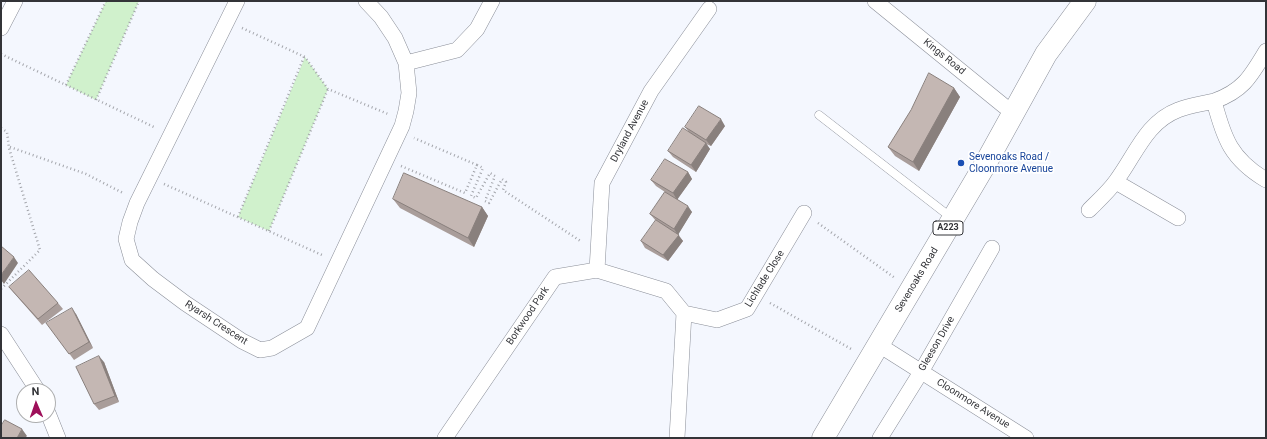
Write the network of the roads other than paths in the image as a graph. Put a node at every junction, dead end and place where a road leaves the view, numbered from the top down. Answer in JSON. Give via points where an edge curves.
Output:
{"nodes":[{"id":1,"x":15,"y":1,"type":"edge"},
{"id":2,"x":238,"y":1,"type":"edge"},
{"id":3,"x":366,"y":1,"type":"edge"},
{"id":4,"x":492,"y":1,"type":"edge"},
{"id":5,"x":874,"y":1,"type":"edge"},
{"id":6,"x":1085,"y":1,"type":"edge"},
{"id":7,"x":1097,"y":1,"type":"edge"},
{"id":8,"x":709,"y":9,"type":"dead end"},
{"id":9,"x":1072,"y":19,"type":"junction"},
{"id":10,"x":1,"y":28,"type":"edge"},
{"id":11,"x":1266,"y":51,"type":"edge"},
{"id":12,"x":406,"y":63,"type":"junction"},
{"id":13,"x":1214,"y":101,"type":"junction"},
{"id":14,"x":1014,"y":111,"type":"junction"},
{"id":15,"x":819,"y":115,"type":"dead end"},
{"id":16,"x":1266,"y":180,"type":"edge"},
{"id":17,"x":1116,"y":182,"type":"junction"},
{"id":18,"x":1089,"y":210,"type":"dead end"},
{"id":19,"x":804,"y":213,"type":"road end"},
{"id":20,"x":1178,"y":218,"type":"dead end"},
{"id":21,"x":953,"y":219,"type":"junction"},
{"id":22,"x":992,"y":248,"type":"dead end"},
{"id":23,"x":598,"y":270,"type":"junction"},
{"id":24,"x":684,"y":313,"type":"junction"},
{"id":25,"x":1,"y":334,"type":"edge"},
{"id":26,"x":874,"y":352,"type":"junction"},
{"id":27,"x":921,"y":372,"type":"junction"},
{"id":28,"x":33,"y":383,"type":"edge"},
{"id":29,"x":52,"y":423,"type":"edge"},
{"id":30,"x":58,"y":438,"type":"edge"},
{"id":31,"x":445,"y":438,"type":"edge"},
{"id":32,"x":677,"y":438,"type":"edge"},
{"id":33,"x":823,"y":438,"type":"edge"},
{"id":34,"x":880,"y":438,"type":"edge"},
{"id":35,"x":1026,"y":438,"type":"edge"}],
"edges":[{"from":1,"to":10,"type":"street"},
{"from":2,"to":12,"type":"street","name":"Ryarsh Crescent","via":[[138,201],[126,239],[132,260],[153,279],[242,341],[260,350],[272,348],[307,328],[401,126],[409,93]]},
{"from":3,"to":12,"type":"street","name":"Ryarsh Crescent","via":[[395,38]]},
{"from":4,"to":12,"type":"street","via":[[477,29],[456,50]]},
{"from":5,"to":14,"type":"street","name":"Kings Road","via":[[1004,106]]},
{"from":6,"to":9,"type":"main road","name":"Sevenoaks Road","number":"A223"},
{"from":7,"to":9,"type":"main road","name":"Sevenoaks Road","number":"A223"},
{"from":8,"to":23,"type":"street","name":"Dryland Avenue","via":[[651,91],[602,184]]},
{"from":9,"to":14,"type":"main road","name":"Sevenoaks Road","number":"A223","via":[[1046,54]]},
{"from":11,"to":13,"type":"street","via":[[1239,88]]},
{"from":13,"to":16,"type":"street","via":[[1220,127],[1232,151],[1253,172]]},
{"from":13,"to":17,"type":"street","via":[[1177,110],[1159,121],[1152,127]]},
{"from":14,"to":21,"type":"main road","name":"Sevenoaks Road","number":"A223"},
{"from":15,"to":21,"type":"lane"},
{"from":17,"to":18,"type":"street"},
{"from":17,"to":20,"type":"street"},
{"from":19,"to":24,"type":"street","name":"Lichlade Close","via":[[747,310],[717,320]]},
{"from":21,"to":26,"type":"main road","name":"Sevenoaks Road","number":"A223"},
{"from":22,"to":27,"type":"street","name":"Gleeson Drive"},
{"from":23,"to":24,"type":"street","name":"Borkwood Park","via":[[666,291]]},
{"from":23,"to":31,"type":"street","name":"Borkwood Park","via":[[554,277]]},
{"from":24,"to":32,"type":"street"},
{"from":25,"to":28,"type":"street"},
{"from":26,"to":27,"type":"street","name":"Cloonmore Avenue"},
{"from":26,"to":33,"type":"main road","name":"Sevenoaks Road","number":"A223"},
{"from":27,"to":34,"type":"street","name":"Gleeson Drive"},
{"from":27,"to":35,"type":"street","name":"Cloonmore Avenue"},
{"from":29,"to":30,"type":"street"}]}
